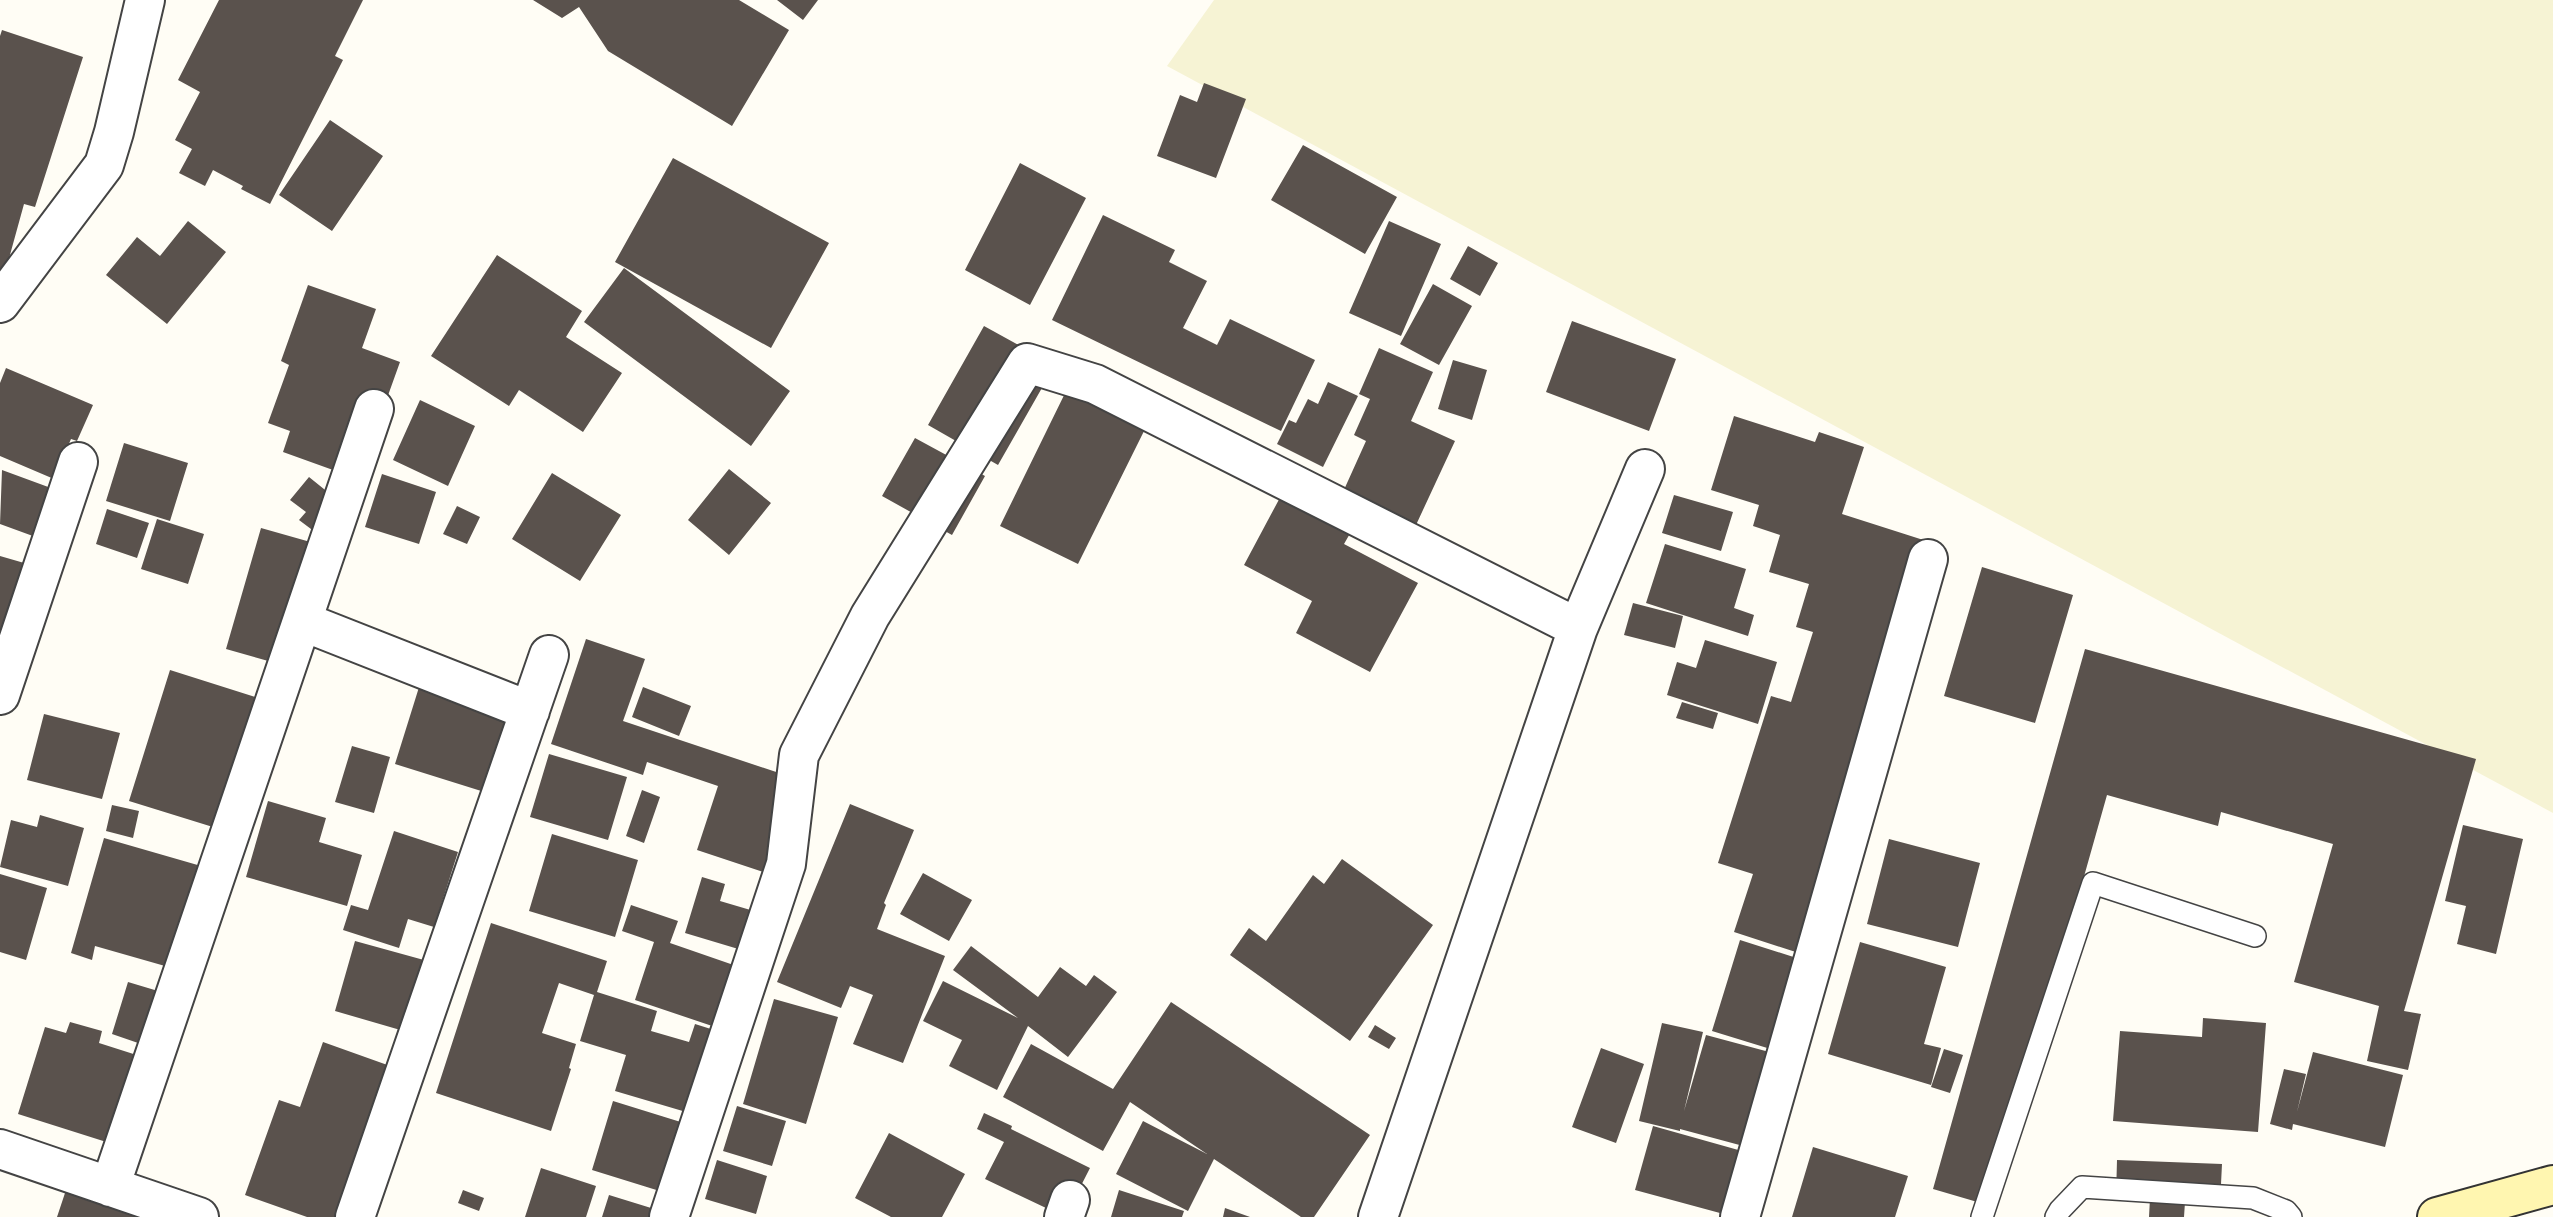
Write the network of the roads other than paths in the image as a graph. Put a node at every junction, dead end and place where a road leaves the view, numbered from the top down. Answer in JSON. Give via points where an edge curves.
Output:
{"nodes":[{"id":1,"x":145,"y":0,"type":"edge"},
{"id":2,"x":0,"y":303,"type":"edge"},
{"id":3,"x":374,"y":409,"type":"dead end"},
{"id":4,"x":78,"y":462,"type":"dead end"},
{"id":5,"x":1646,"y":469,"type":"dead end"},
{"id":6,"x":1928,"y":559,"type":"dead end"},
{"id":7,"x":304,"y":622,"type":"junction"},
{"id":8,"x":1578,"y":628,"type":"junction"},
{"id":9,"x":549,"y":655,"type":"dead end"},
{"id":10,"x":0,"y":695,"type":"edge"},
{"id":11,"x":530,"y":711,"type":"junction"},
{"id":12,"x":2255,"y":936,"type":"dead end"},
{"id":13,"x":0,"y":1149,"type":"edge"},
{"id":14,"x":2553,"y":1185,"type":"edge"},
{"id":15,"x":110,"y":1187,"type":"junction"},
{"id":16,"x":2455,"y":1214,"type":"edge"},
{"id":17,"x":200,"y":1217,"type":"edge"},
{"id":18,"x":355,"y":1217,"type":"edge"},
{"id":19,"x":669,"y":1217,"type":"edge"},
{"id":20,"x":1378,"y":1217,"type":"edge"},
{"id":21,"x":1740,"y":1217,"type":"edge"},
{"id":22,"x":1982,"y":1217,"type":"edge"},
{"id":23,"x":2056,"y":1217,"type":"edge"},
{"id":24,"x":2291,"y":1217,"type":"edge"}],
"edges":[{"from":1,"to":2,"type":"street","via":[[104,165]]},
{"from":3,"to":7,"type":"street"},
{"from":4,"to":10,"type":"street"},
{"from":5,"to":8,"type":"street"},
{"from":6,"to":21,"type":"street"},
{"from":7,"to":11,"type":"street"},
{"from":7,"to":15,"type":"street"},
{"from":8,"to":19,"type":"street","via":[[1095,384],[1027,363],[870,616],[799,755],[786,864]]},
{"from":8,"to":20,"type":"street"},
{"from":9,"to":11,"type":"street"},
{"from":11,"to":18,"type":"street"},
{"from":12,"to":22,"type":"lane","via":[[2093,883]]},
{"from":13,"to":15,"type":"street"},
{"from":14,"to":16,"type":"main road"},
{"from":15,"to":17,"type":"street"},
{"from":23,"to":24,"type":"lane","via":[[2082,1187],[2253,1198]]}]}
